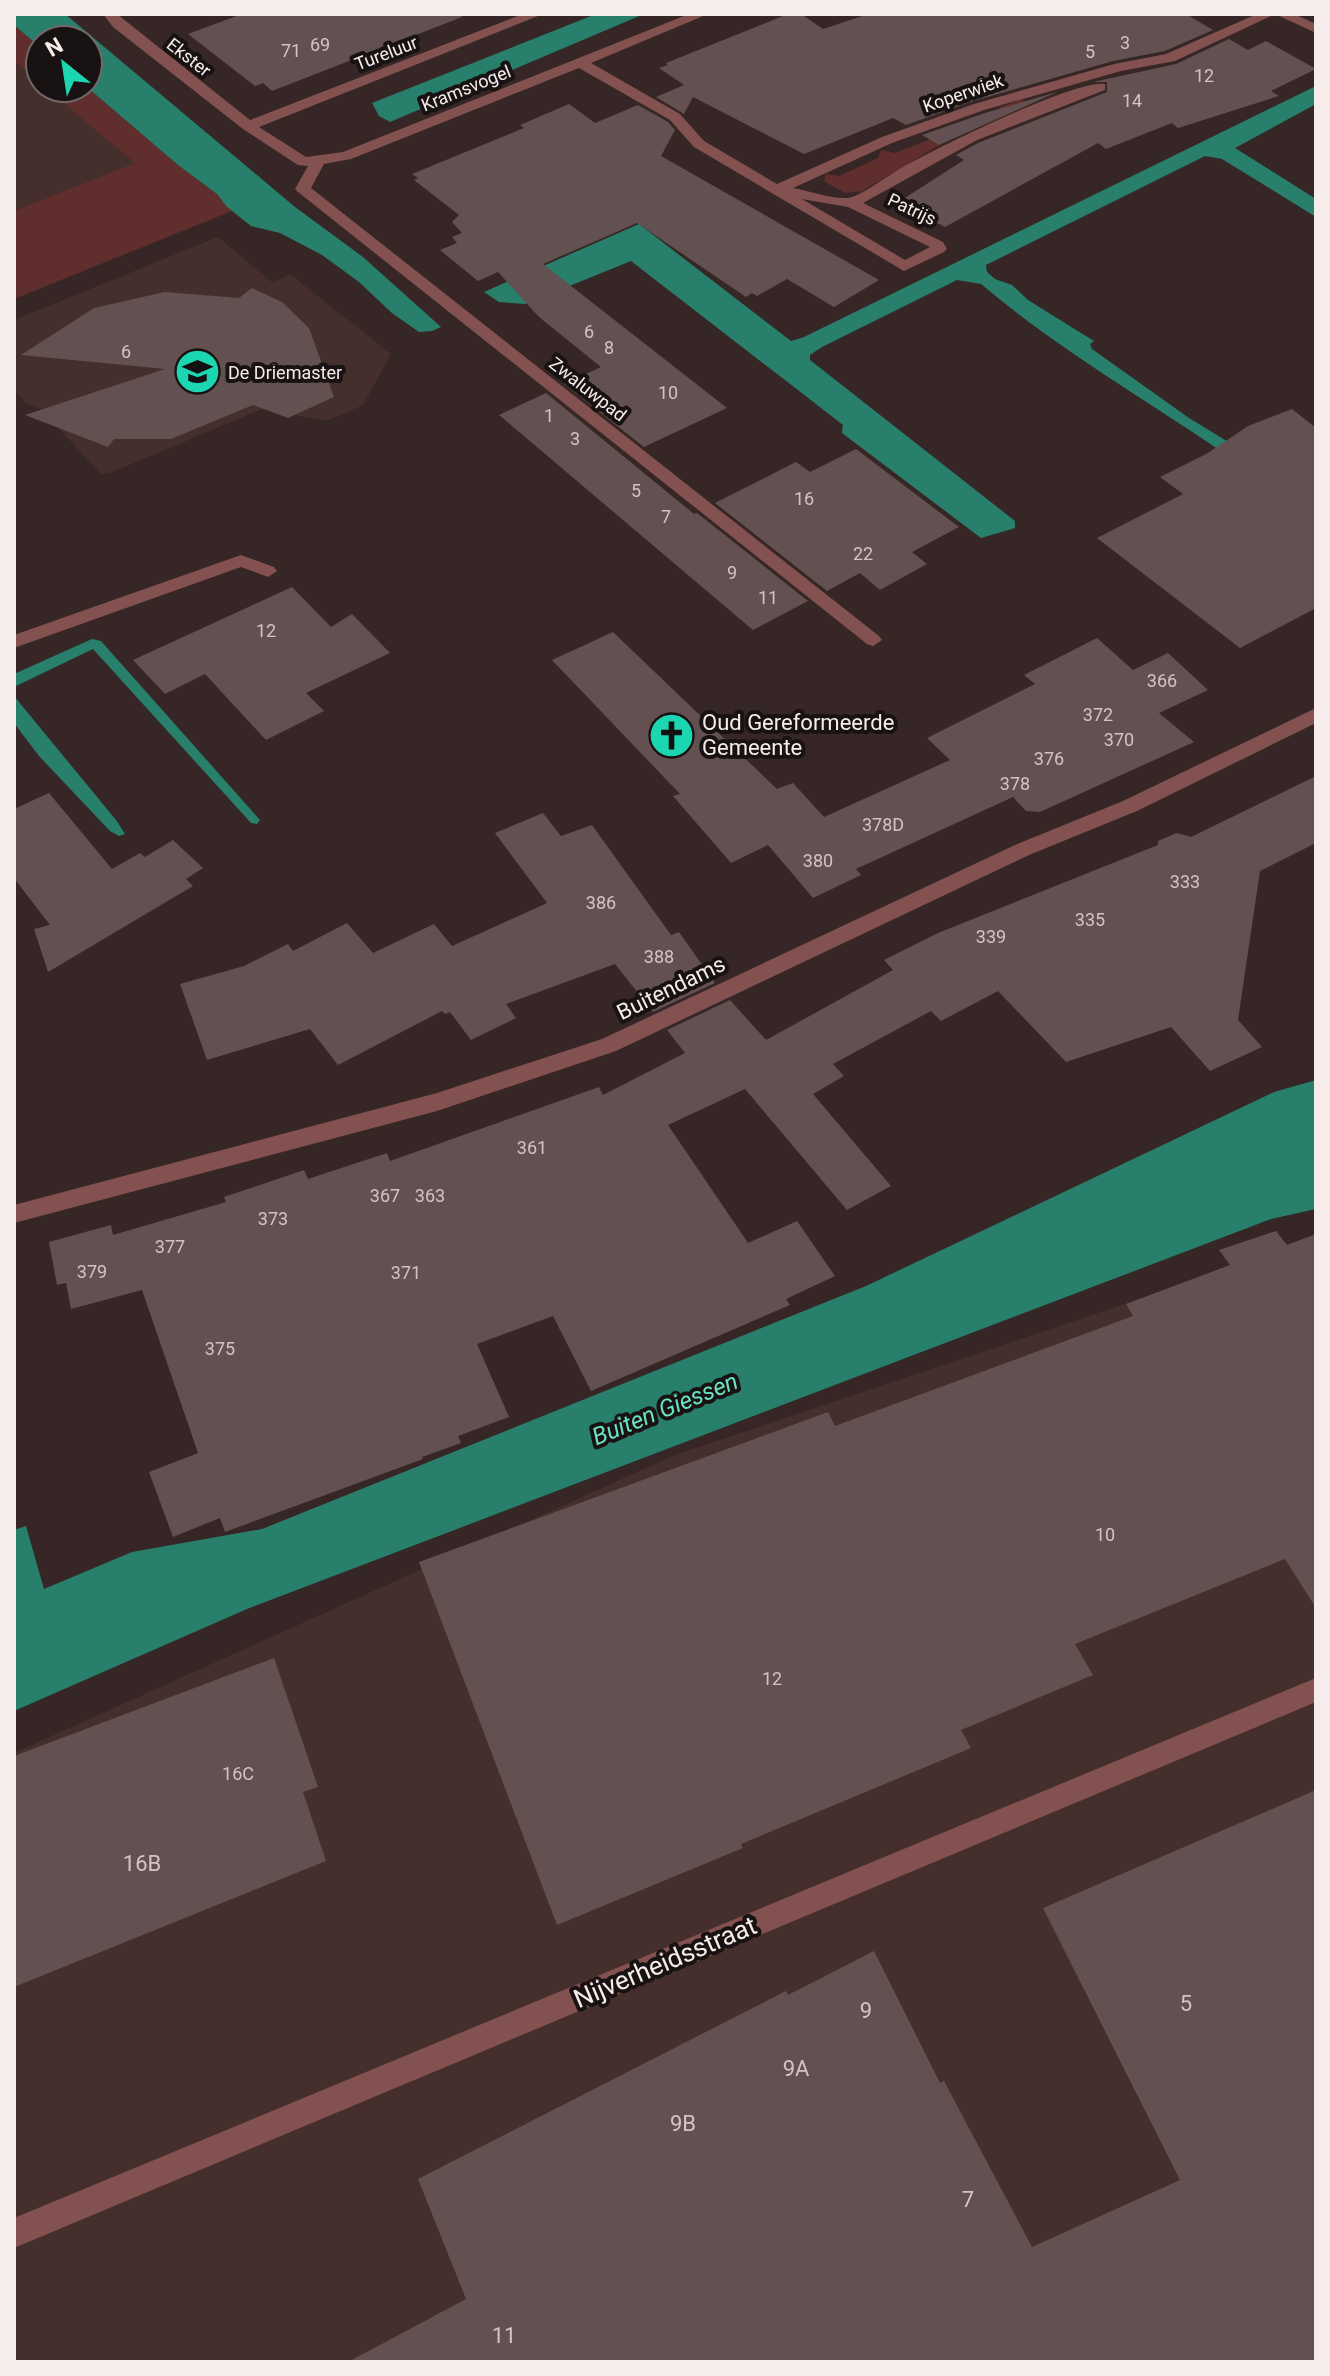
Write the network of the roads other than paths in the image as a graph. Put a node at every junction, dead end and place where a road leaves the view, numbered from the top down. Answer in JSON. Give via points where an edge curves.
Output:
{"nodes":[{"id":1,"x":110,"y":14,"type":"edge"},
{"id":2,"x":536,"y":14,"type":"edge"},
{"id":3,"x":701,"y":14,"type":"edge"},
{"id":4,"x":1268,"y":14,"type":"edge"},
{"id":5,"x":1282,"y":14,"type":"edge"},
{"id":6,"x":1313,"y":29,"type":"edge"},
{"id":7,"x":1170,"y":58,"type":"junction"},
{"id":8,"x":581,"y":63,"type":"junction"},
{"id":9,"x":248,"y":126,"type":"junction"},
{"id":10,"x":317,"y":162,"type":"junction"},
{"id":11,"x":777,"y":190,"type":"junction"},
{"id":12,"x":852,"y":203,"type":"junction"},
{"id":13,"x":268,"y":571,"type":"dead end"},
{"id":14,"x":873,"y":640,"type":"dead end"},
{"id":15,"x":14,"y":642,"type":"edge"},
{"id":16,"x":1316,"y":715,"type":"edge"},
{"id":17,"x":14,"y":1214,"type":"edge"},
{"id":18,"x":1316,"y":1690,"type":"edge"},
{"id":19,"x":14,"y":2233,"type":"edge"}],
"edges":[{"from":1,"to":9,"type":"street","name":"Ekster"},
{"from":2,"to":9,"type":"street","name":"Tureluur"},
{"from":3,"to":8,"type":"street","name":"Kramsvogel"},
{"from":4,"to":7,"type":"street","name":"Koperwiek"},
{"from":5,"to":6,"type":"street"},
{"from":7,"to":11,"type":"street","name":"Koperwiek","via":[[979,107],[887,140]]},
{"from":7,"to":12,"type":"street","name":"Koperwiek","via":[[954,143]]},
{"from":8,"to":10,"type":"street","name":"Kramsvogel","via":[[346,156]]},
{"from":8,"to":11,"type":"street","name":"Patrijs","via":[[675,117],[699,144]]},
{"from":9,"to":10,"type":"street","via":[[303,162]]},
{"from":10,"to":14,"type":"street","name":"Zwaluwpad","via":[[303,189]]},
{"from":11,"to":12,"type":"street","name":"Patrijs"},
{"from":11,"to":12,"type":"street","name":"Patrijs","via":[[904,266],[939,249],[935,242]]},
{"from":13,"to":15,"type":"street","via":[[241,561]]},
{"from":16,"to":17,"type":"street","name":"Buitendams","via":[[609,1045],[437,1102]]},
{"from":18,"to":19,"type":"street","name":"Nijverheidsstraat"}]}
